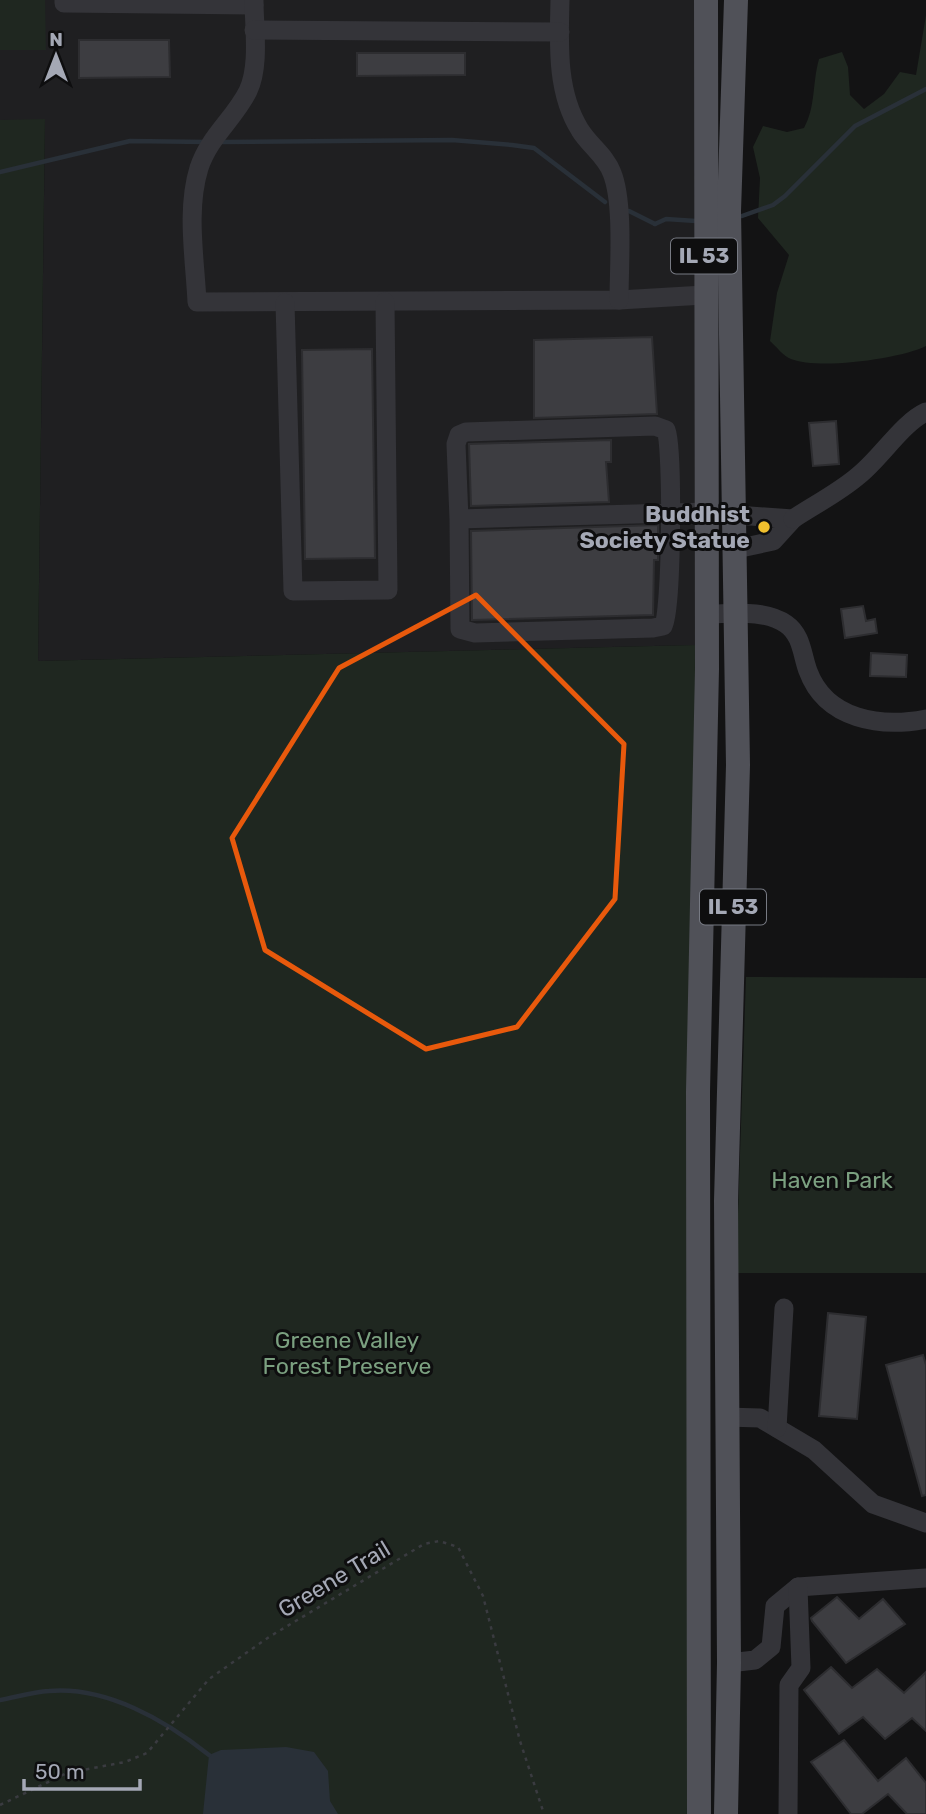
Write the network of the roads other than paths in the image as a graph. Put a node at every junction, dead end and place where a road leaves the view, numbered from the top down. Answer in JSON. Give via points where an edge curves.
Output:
{"nodes":[{"id":1,"x":64,"y":0,"type":"edge"},
{"id":2,"x":560,"y":0,"type":"edge"},
{"id":3,"x":706,"y":0,"type":"edge"},
{"id":4,"x":736,"y":0,"type":"edge"},
{"id":5,"x":254,"y":3,"type":"edge"},
{"id":6,"x":254,"y":30,"type":"junction"},
{"id":7,"x":559,"y":32,"type":"junction"},
{"id":8,"x":704,"y":295,"type":"junction"},
{"id":9,"x":620,"y":300,"type":"junction"},
{"id":10,"x":385,"y":302,"type":"junction"},
{"id":11,"x":285,"y":303,"type":"junction"},
{"id":12,"x":926,"y":412,"type":"edge"},
{"id":13,"x":704,"y":512,"type":"junction"},
{"id":14,"x":669,"y":513,"type":"junction"},
{"id":15,"x":736,"y":515,"type":"junction"},
{"id":16,"x":458,"y":519,"type":"junction"},
{"id":17,"x":793,"y":519,"type":"junction"},
{"id":18,"x":736,"y":549,"type":"junction"},
{"id":19,"x":707,"y":614,"type":"junction"},
{"id":20,"x":736,"y":614,"type":"junction"},
{"id":21,"x":926,"y":719,"type":"edge"},
{"id":22,"x":784,"y":1308,"type":"dead end"},
{"id":23,"x":726,"y":1417,"type":"junction"},
{"id":24,"x":777,"y":1428,"type":"junction"},
{"id":25,"x":926,"y":1523,"type":"edge"},
{"id":26,"x":926,"y":1578,"type":"edge"},
{"id":27,"x":798,"y":1587,"type":"junction"},
{"id":28,"x":729,"y":1663,"type":"junction"},
{"id":29,"x":699,"y":1814,"type":"edge"},
{"id":30,"x":726,"y":1814,"type":"edge"},
{"id":31,"x":788,"y":1814,"type":"edge"}],
"edges":[{"from":1,"to":5,"type":"street"},
{"from":2,"to":7,"type":"street"},
{"from":3,"to":8,"type":"main road","number":"IL 53"},
{"from":4,"to":15,"type":"main road","number":"IL 53","via":[[729,211]]},
{"from":5,"to":6,"type":"street"},
{"from":6,"to":7,"type":"street"},
{"from":6,"to":11,"type":"street","via":[[249,89],[210,144],[195,190],[198,302]]},
{"from":7,"to":9,"type":"street","via":[[561,74],[569,105],[580,131],[612,172]]},
{"from":8,"to":9,"type":"street"},
{"from":8,"to":13,"type":"main road","number":"IL 53"},
{"from":9,"to":10,"type":"street"},
{"from":10,"to":11,"type":"street"},
{"from":10,"to":11,"type":"street","via":[[388,590],[333,591],[293,591]]},
{"from":12,"to":17,"type":"street","via":[[911,419],[857,477]]},
{"from":13,"to":14,"type":"street"},
{"from":13,"to":19,"type":"main road","number":"IL 53"},
{"from":14,"to":16,"type":"street"},
{"from":14,"to":16,"type":"street","via":[[669,437],[662,427],[466,432],[456,444]]},
{"from":14,"to":16,"type":"street","via":[[668,615],[663,626],[653,628],[475,633],[460,629]]},
{"from":15,"to":17,"type":"street"},
{"from":15,"to":18,"type":"main road","number":"IL 53"},
{"from":17,"to":18,"type":"street","via":[[773,541]]},
{"from":18,"to":20,"type":"main road","number":"IL 53"},
{"from":19,"to":20,"type":"street"},
{"from":19,"to":29,"type":"main road","number":"IL 53","via":[[698,1106]]},
{"from":20,"to":21,"type":"street","via":[[768,617],[794,631],[814,685],[838,708],[869,721]]},
{"from":20,"to":23,"type":"main road","number":"IL 53","via":[[738,765],[726,1201]]},
{"from":22,"to":24,"type":"street"},
{"from":23,"to":24,"type":"street","via":[[760,1418]]},
{"from":23,"to":28,"type":"main road","number":"IL 53"},
{"from":24,"to":25,"type":"street","via":[[814,1450],[873,1504]]},
{"from":26,"to":27,"type":"street"},
{"from":27,"to":28,"type":"street","via":[[775,1606],[771,1647],[755,1660]]},
{"from":27,"to":31,"type":"street","via":[[800,1668],[789,1685]]},
{"from":28,"to":30,"type":"main road","number":"IL 53"}]}
